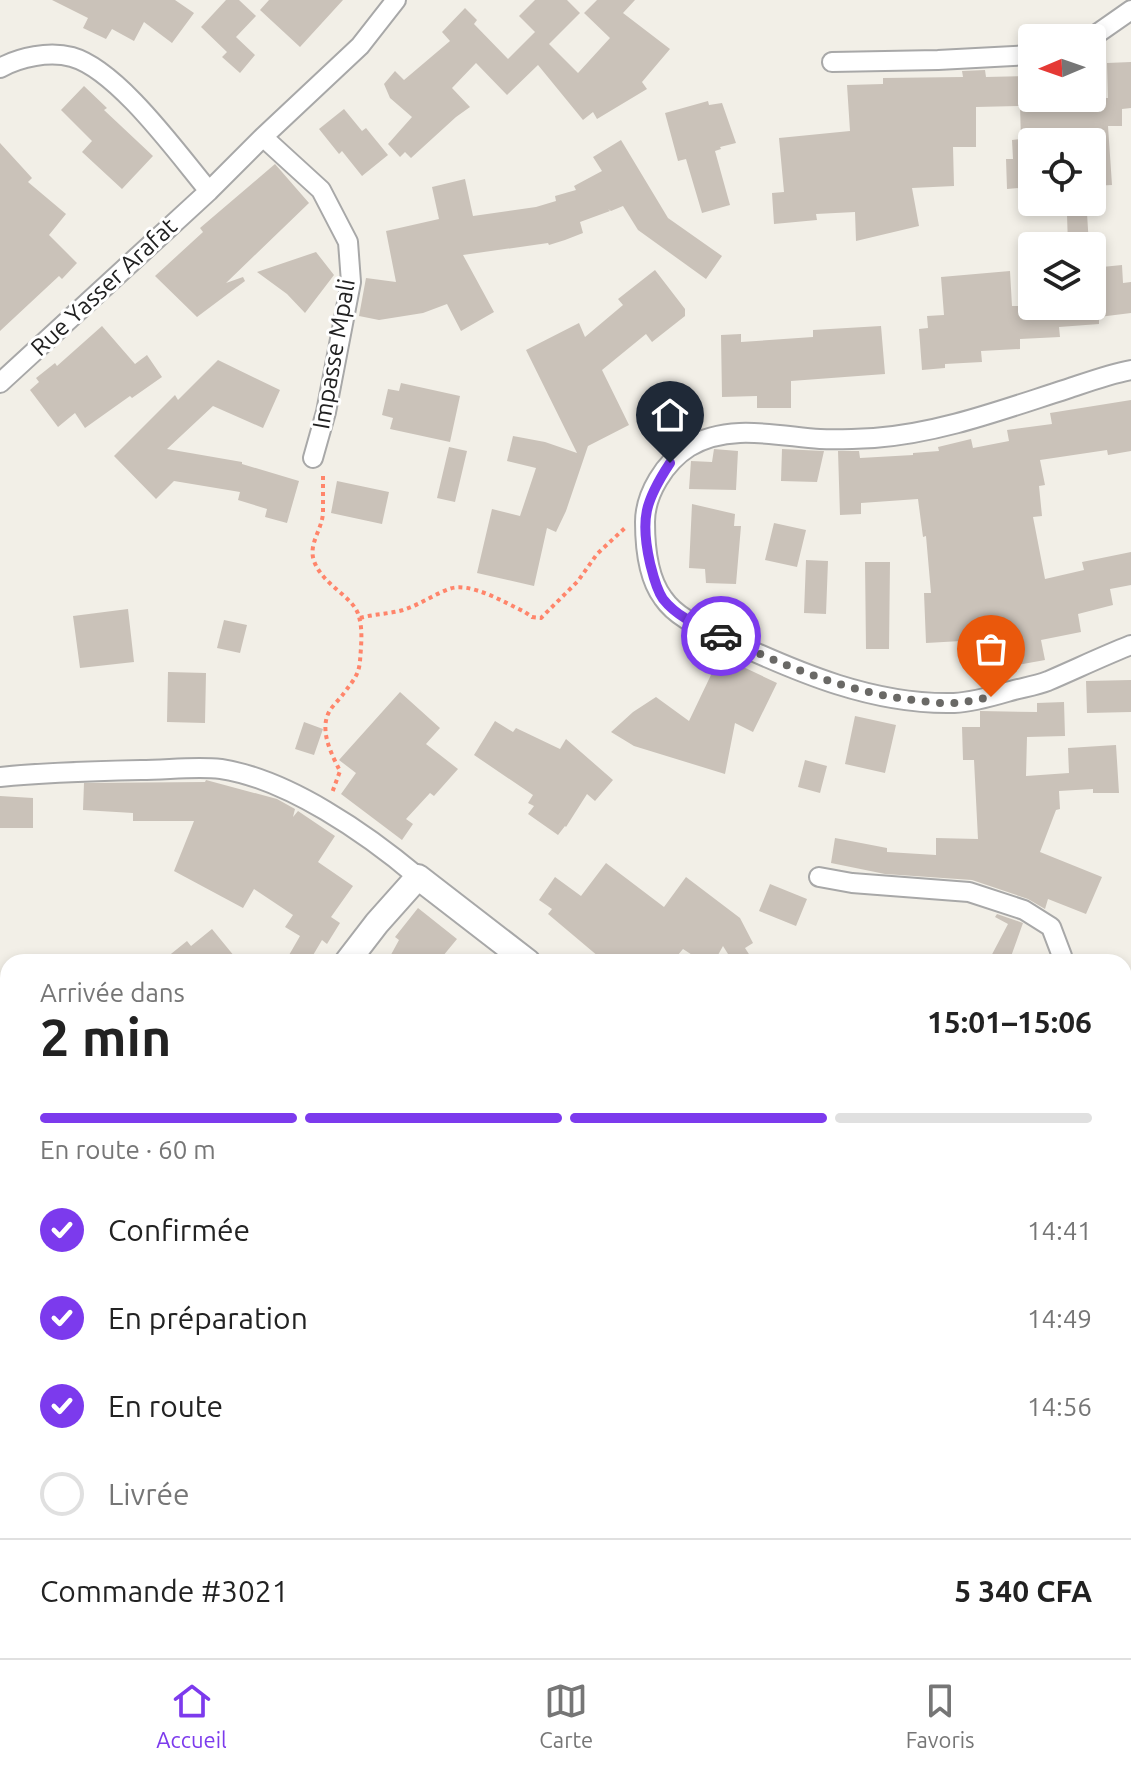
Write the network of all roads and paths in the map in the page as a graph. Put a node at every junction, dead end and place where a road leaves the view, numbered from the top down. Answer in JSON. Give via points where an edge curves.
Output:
{"nodes":[{"id":1,"x":396,"y":0,"type":"edge"},
{"id":2,"x":1131,"y":10,"type":"edge"},
{"id":3,"x":1106,"y":28,"type":"edge"},
{"id":4,"x":1018,"y":56,"type":"edge"},
{"id":5,"x":832,"y":62,"type":"dead end"},
{"id":6,"x":0,"y":68,"type":"edge"},
{"id":7,"x":263,"y":137,"type":"junction"},
{"id":8,"x":209,"y":191,"type":"junction"},
{"id":9,"x":1131,"y":370,"type":"edge"},
{"id":10,"x":0,"y":383,"type":"edge"},
{"id":11,"x":318,"y":464,"type":"joint"},
{"id":12,"x":645,"y":514,"type":"junction"},
{"id":13,"x":360,"y":618,"type":"junction"},
{"id":14,"x":1131,"y":645,"type":"edge"},
{"id":15,"x":0,"y":777,"type":"edge"},
{"id":16,"x":322,"y":809,"type":"junction"},
{"id":17,"x":418,"y":877,"type":"junction"},
{"id":18,"x":819,"y":877,"type":"dead end"},
{"id":19,"x":353,"y":954,"type":"edge"},
{"id":20,"x":518,"y":954,"type":"edge"},
{"id":21,"x":1061,"y":954,"type":"edge"}],
"edges":[{"from":1,"to":7,"type":"street","name":"Rue Yasser Arafat","via":[[360,46]]},
{"from":2,"to":3,"type":"street"},
{"from":4,"to":5,"type":"street"},
{"from":6,"to":8,"type":"street","via":[[43,55],[72,57],[97,69],[159,130]]},
{"from":7,"to":8,"type":"street","name":"Rue Yasser Arafat"},
{"from":7,"to":11,"type":"street","name":"Impasse Mpali","via":[[321,190],[348,242],[351,282]]},
{"from":8,"to":10,"type":"street","name":"Rue Yasser Arafat"},
{"from":9,"to":12,"type":"street","via":[[933,430],[873,438],[760,433],[712,438],[670,463],[653,488]]},
{"from":11,"to":13,"type":"path","via":[[323,513],[314,560]]},
{"from":12,"to":13,"type":"path","via":[[597,554],[541,618],[474,589],[454,587],[398,612]]},
{"from":12,"to":14,"type":"street","via":[[645,541],[662,598],[684,618],[827,682],[872,694],[955,703],[1044,682]]},
{"from":13,"to":16,"type":"path","via":[[358,674],[329,713],[328,741],[340,771]]},
{"from":15,"to":16,"type":"street","via":[[218,769],[270,784]]},
{"from":16,"to":17,"type":"street"},
{"from":17,"to":19,"type":"street"},
{"from":17,"to":20,"type":"street"},
{"from":18,"to":21,"type":"street","via":[[969,892],[1024,910],[1051,927]]}]}
